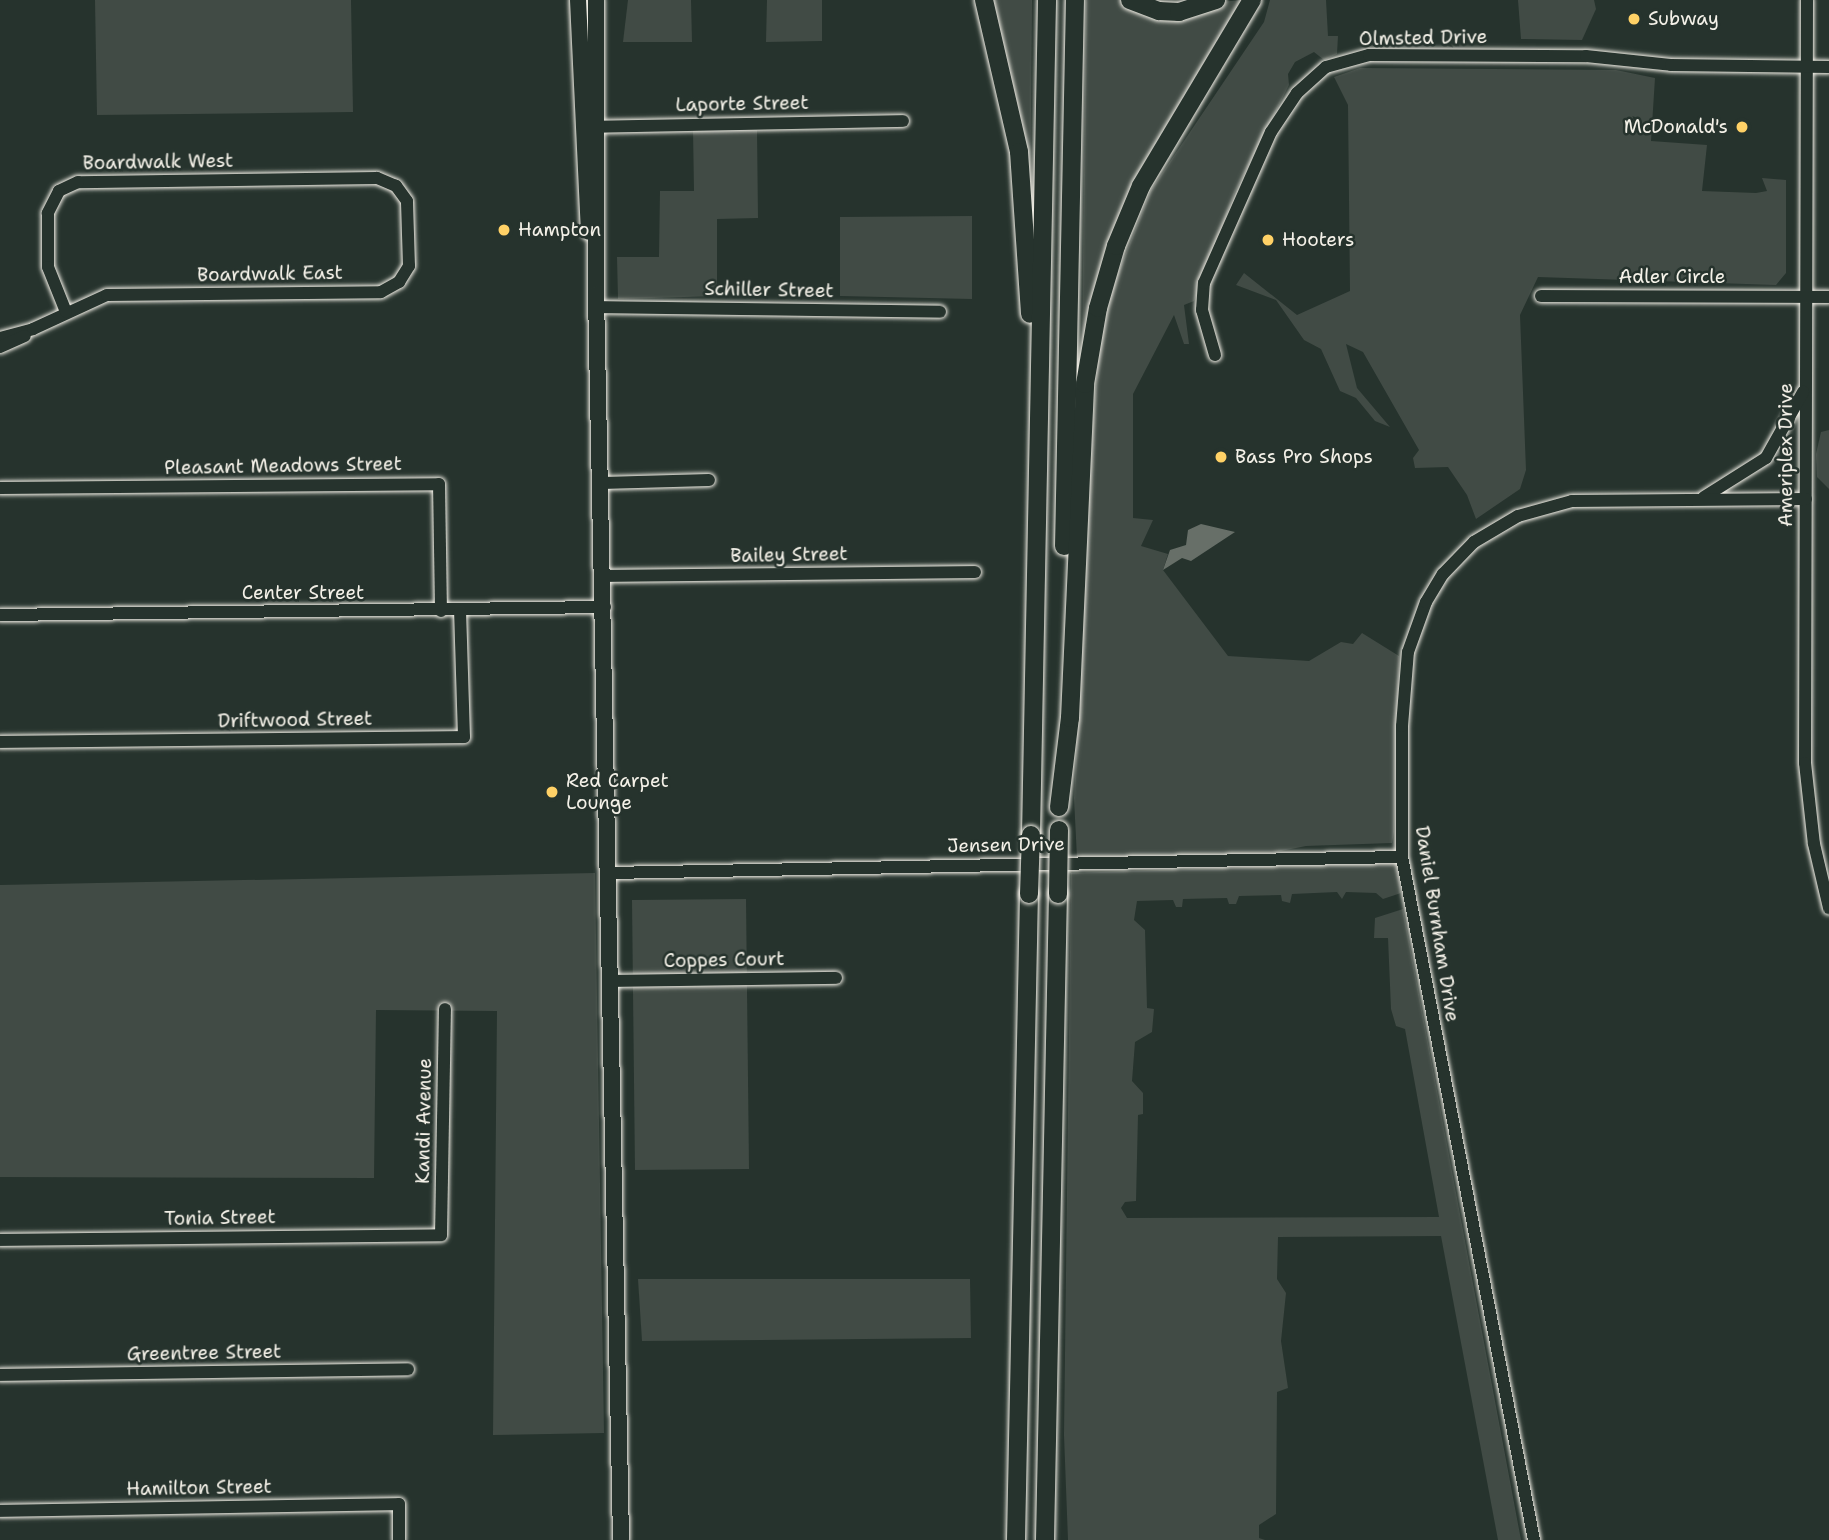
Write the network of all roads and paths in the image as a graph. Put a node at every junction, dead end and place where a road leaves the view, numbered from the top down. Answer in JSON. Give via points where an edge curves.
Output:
{"nodes":[{"id":1,"x":578,"y":0,"type":"edge"},
{"id":2,"x":596,"y":0,"type":"edge"},
{"id":3,"x":985,"y":0,"type":"edge"},
{"id":4,"x":1047,"y":0,"type":"edge"},
{"id":5,"x":1075,"y":0,"type":"edge"},
{"id":6,"x":1130,"y":0,"type":"edge"},
{"id":7,"x":1216,"y":0,"type":"edge"},
{"id":8,"x":1252,"y":0,"type":"edge"},
{"id":9,"x":1807,"y":0,"type":"edge"},
{"id":10,"x":1804,"y":67,"type":"junction"},
{"id":11,"x":1829,"y":67,"type":"edge"},
{"id":12,"x":903,"y":121,"type":"dead end"},
{"id":13,"x":590,"y":127,"type":"junction"},
{"id":14,"x":387,"y":180,"type":"joint"},
{"id":15,"x":1541,"y":296,"type":"dead end"},
{"id":16,"x":1803,"y":297,"type":"junction"},
{"id":17,"x":1829,"y":297,"type":"edge"},
{"id":18,"x":596,"y":300,"type":"junction"},
{"id":19,"x":66,"y":312,"type":"junction"},
{"id":20,"x":940,"y":312,"type":"dead end"},
{"id":21,"x":33,"y":329,"type":"junction"},
{"id":22,"x":0,"y":338,"type":"edge"},
{"id":23,"x":0,"y":347,"type":"edge"},
{"id":24,"x":1215,"y":355,"type":"dead end"},
{"id":25,"x":1805,"y":388,"type":"junction"},
{"id":26,"x":709,"y":480,"type":"dead end"},
{"id":27,"x":602,"y":483,"type":"junction"},
{"id":28,"x":0,"y":488,"type":"edge"},
{"id":29,"x":1701,"y":499,"type":"junction"},
{"id":30,"x":1806,"y":499,"type":"junction"},
{"id":31,"x":1038,"y":503,"type":"junction"},
{"id":32,"x":975,"y":572,"type":"dead end"},
{"id":33,"x":604,"y":576,"type":"junction"},
{"id":34,"x":605,"y":607,"type":"junction"},
{"id":35,"x":441,"y":611,"type":"junction"},
{"id":36,"x":460,"y":611,"type":"junction"},
{"id":37,"x":0,"y":615,"type":"edge"},
{"id":38,"x":0,"y":742,"type":"edge"},
{"id":39,"x":1059,"y":807,"type":"junction"},
{"id":40,"x":1402,"y":857,"type":"junction"},
{"id":41,"x":610,"y":873,"type":"junction"},
{"id":42,"x":1829,"y":908,"type":"edge"},
{"id":43,"x":836,"y":978,"type":"dead end"},
{"id":44,"x":613,"y":981,"type":"junction"},
{"id":45,"x":445,"y":1009,"type":"dead end"},
{"id":46,"x":441,"y":1235,"type":"joint"},
{"id":47,"x":0,"y":1240,"type":"edge"},
{"id":48,"x":408,"y":1369,"type":"dead end"},
{"id":49,"x":0,"y":1375,"type":"edge"},
{"id":50,"x":0,"y":1511,"type":"edge"},
{"id":51,"x":399,"y":1540,"type":"edge"},
{"id":52,"x":621,"y":1540,"type":"edge"},
{"id":53,"x":1016,"y":1540,"type":"edge"},
{"id":54,"x":1045,"y":1540,"type":"edge"},
{"id":55,"x":1534,"y":1540,"type":"edge"}],
"edges":[{"from":1,"to":13,"type":"main road"},
{"from":2,"to":13,"type":"main road"},
{"from":3,"to":31,"type":"highway","via":[[1019,152],[1029,270]]},
{"from":4,"to":31,"type":"highway"},
{"from":5,"to":39,"type":"highway"},
{"from":6,"to":7,"type":"highway","via":[[1159,11],[1179,12]]},
{"from":8,"to":39,"type":"highway","via":[[1141,186],[1119,237],[1098,307],[1085,384],[1070,718]]},
{"from":9,"to":10,"type":"street","name":"Ameriplex Drive"},
{"from":10,"to":11,"type":"street","name":"Olmsted Drive"},
{"from":10,"to":16,"type":"street","name":"Ameriplex Drive"},
{"from":10,"to":24,"type":"street","name":"Olmsted Drive","via":[[1671,65],[1586,56],[1369,55],[1326,67],[1297,93],[1271,132],[1209,271],[1202,310]]},
{"from":12,"to":13,"type":"street","name":"Laporte Street"},
{"from":13,"to":18,"type":"main road"},
{"from":14,"to":19,"type":"street","name":"Boardwalk East","via":[[403,192],[410,209],[411,259],[405,274],[391,288],[381,292],[107,295]]},
{"from":14,"to":19,"type":"street","name":"Boardwalk West","via":[[69,185],[59,191],[48,213],[48,267]]},
{"from":15,"to":16,"type":"street","name":"Adler Circle"},
{"from":16,"to":17,"type":"street","name":"Adler Circle"},
{"from":16,"to":25,"type":"street","name":"Ameriplex Drive"},
{"from":18,"to":20,"type":"street","name":"Schiller Street"},
{"from":18,"to":27,"type":"main road"},
{"from":19,"to":21,"type":"street","name":"Boardwalk East"},
{"from":21,"to":22,"type":"street","name":"Boardwalk East"},
{"from":21,"to":23,"type":"street","name":"Boardwalk East"},
{"from":25,"to":29,"type":"street","via":[[1766,458]]},
{"from":25,"to":30,"type":"street","name":"Ameriplex Drive"},
{"from":26,"to":27,"type":"street"},
{"from":27,"to":33,"type":"main road"},
{"from":28,"to":35,"type":"street","name":"Pleasant Meadows Street","via":[[439,484]]},
{"from":29,"to":30,"type":"street","name":"Daniel Burnham Drive"},
{"from":29,"to":40,"type":"street","name":"Daniel Burnham Drive","via":[[1597,500],[1544,507],[1495,528],[1443,574],[1426,602],[1408,652],[1402,726]]},
{"from":30,"to":42,"type":"street","name":"Ameriplex Drive","via":[[1805,763],[1814,844]]},
{"from":31,"to":53,"type":"highway","bridge":true},
{"from":32,"to":33,"type":"street","name":"Bailey Street"},
{"from":33,"to":34,"type":"main road"},
{"from":34,"to":36,"type":"street","name":"Center Street"},
{"from":34,"to":41,"type":"main road"},
{"from":35,"to":36,"type":"street","name":"Center Street"},
{"from":35,"to":37,"type":"street","name":"Center Street"},
{"from":36,"to":38,"type":"street","name":"Driftwood Street","via":[[464,737]]},
{"from":39,"to":54,"type":"highway","bridge":true},
{"from":40,"to":41,"type":"street","name":"Jensen Drive"},
{"from":40,"to":55,"type":"street","name":"Daniel Burnham Drive"},
{"from":41,"to":44,"type":"main road"},
{"from":43,"to":44,"type":"street","name":"Coppes Court"},
{"from":44,"to":52,"type":"main road"},
{"from":45,"to":46,"type":"street","name":"Kandi Avenue"},
{"from":46,"to":47,"type":"street","name":"Tonia Street"},
{"from":48,"to":49,"type":"street","name":"Greentree Street"},
{"from":50,"to":51,"type":"street","name":"Hamilton Street","via":[[398,1504]]}]}
